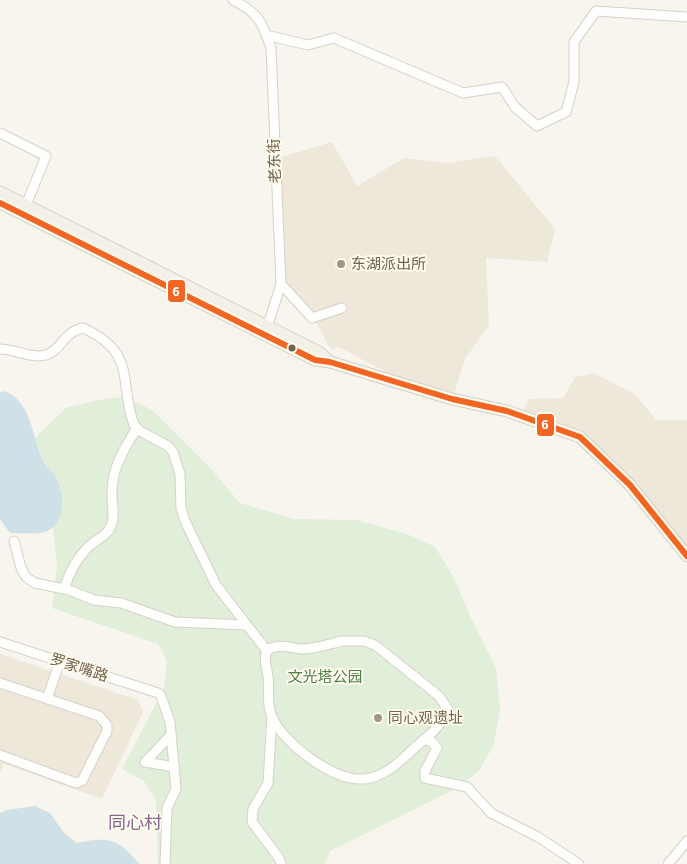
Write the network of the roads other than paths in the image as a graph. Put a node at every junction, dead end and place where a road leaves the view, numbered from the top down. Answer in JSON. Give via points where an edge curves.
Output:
{"nodes":[{"id":1,"x":233,"y":0,"type":"edge"},
{"id":2,"x":248,"y":3,"type":"edge"},
{"id":3,"x":687,"y":17,"type":"edge"},
{"id":4,"x":266,"y":35,"type":"junction"},
{"id":5,"x":0,"y":133,"type":"edge"},
{"id":6,"x":0,"y":192,"type":"edge"},
{"id":7,"x":0,"y":203,"type":"edge"},
{"id":8,"x":24,"y":210,"type":"junction"},
{"id":9,"x":280,"y":284,"type":"junction"},
{"id":10,"x":342,"y":308,"type":"dead end"},
{"id":11,"x":267,"y":331,"type":"junction"},
{"id":12,"x":0,"y":349,"type":"edge"},
{"id":13,"x":137,"y":428,"type":"junction"},
{"id":14,"x":14,"y":541,"type":"dead end"},
{"id":15,"x":687,"y":556,"type":"edge"},
{"id":16,"x":64,"y":589,"type":"junction"},
{"id":17,"x":246,"y":625,"type":"junction"},
{"id":18,"x":0,"y":642,"type":"edge"},
{"id":19,"x":267,"y":651,"type":"junction"},
{"id":20,"x":60,"y":661,"type":"junction"},
{"id":21,"x":0,"y":683,"type":"edge"},
{"id":22,"x":48,"y":699,"type":"junction"},
{"id":23,"x":272,"y":717,"type":"junction"},
{"id":24,"x":171,"y":730,"type":"junction"},
{"id":25,"x":424,"y":739,"type":"junction"},
{"id":26,"x":0,"y":755,"type":"edge"},
{"id":27,"x":174,"y":767,"type":"junction"},
{"id":28,"x":687,"y":841,"type":"edge"},
{"id":29,"x":166,"y":864,"type":"edge"},
{"id":30,"x":281,"y":864,"type":"edge"},
{"id":31,"x":579,"y":864,"type":"edge"},
{"id":32,"x":668,"y":864,"type":"edge"}],
"edges":[{"from":1,"to":2,"type":"street","name":"老东街"},
{"from":2,"to":4,"type":"street","name":"老东街"},
{"from":3,"to":4,"type":"street","via":[[596,11],[574,42],[574,82],[566,112],[537,126],[515,107],[502,87],[463,93],[334,38],[308,45]]},
{"from":4,"to":9,"type":"street","name":"老东街","via":[[271,48]]},
{"from":5,"to":8,"type":"street","via":[[46,156]]},
{"from":6,"to":8,"type":"main road"},
{"from":7,"to":8,"type":"main road"},
{"from":8,"to":11,"type":"main road"},
{"from":9,"to":10,"type":"street","via":[[312,318]]},
{"from":9,"to":11,"type":"street","name":"老东街"},
{"from":11,"to":15,"type":"main road","via":[[319,352],[330,362],[452,399],[507,411],[580,437],[630,484]]},
{"from":12,"to":13,"type":"street","via":[[46,355],[76,330],[83,328],[92,332],[120,357],[126,375],[130,416]]},
{"from":13,"to":16,"type":"street","via":[[118,463],[112,491],[114,518],[111,528],[78,560]]},
{"from":13,"to":17,"type":"street","via":[[173,452],[180,474],[184,521],[216,585]]},
{"from":14,"to":16,"type":"street","via":[[20,568],[26,577],[35,583]]},
{"from":16,"to":17,"type":"street","via":[[181,622]]},
{"from":17,"to":19,"type":"street"},
{"from":18,"to":20,"type":"street","name":"罗家嘴路"},
{"from":19,"to":23,"type":"street","via":[[268,706]]},
{"from":19,"to":25,"type":"street","via":[[281,646],[312,648],[342,641],[364,641],[375,645],[439,696],[447,708],[446,715]]},
{"from":20,"to":22,"type":"street"},
{"from":20,"to":24,"type":"street","name":"罗家嘴路","via":[[158,693],[163,699]]},
{"from":21,"to":22,"type":"street"},
{"from":22,"to":26,"type":"street","via":[[99,716],[107,725],[82,781],[76,783]]},
{"from":23,"to":25,"type":"street","via":[[290,740],[314,762],[356,779],[368,778],[397,765]]},
{"from":23,"to":30,"type":"street","via":[[268,783],[253,810],[252,822],[280,858]]},
{"from":24,"to":27,"type":"street"},
{"from":24,"to":27,"type":"street","via":[[144,762]]},
{"from":25,"to":31,"type":"street","via":[[437,748],[425,771],[425,778],[467,787],[491,813],[538,837]]},
{"from":27,"to":29,"type":"street","via":[[176,789],[167,808]]},
{"from":28,"to":32,"type":"street"}]}
